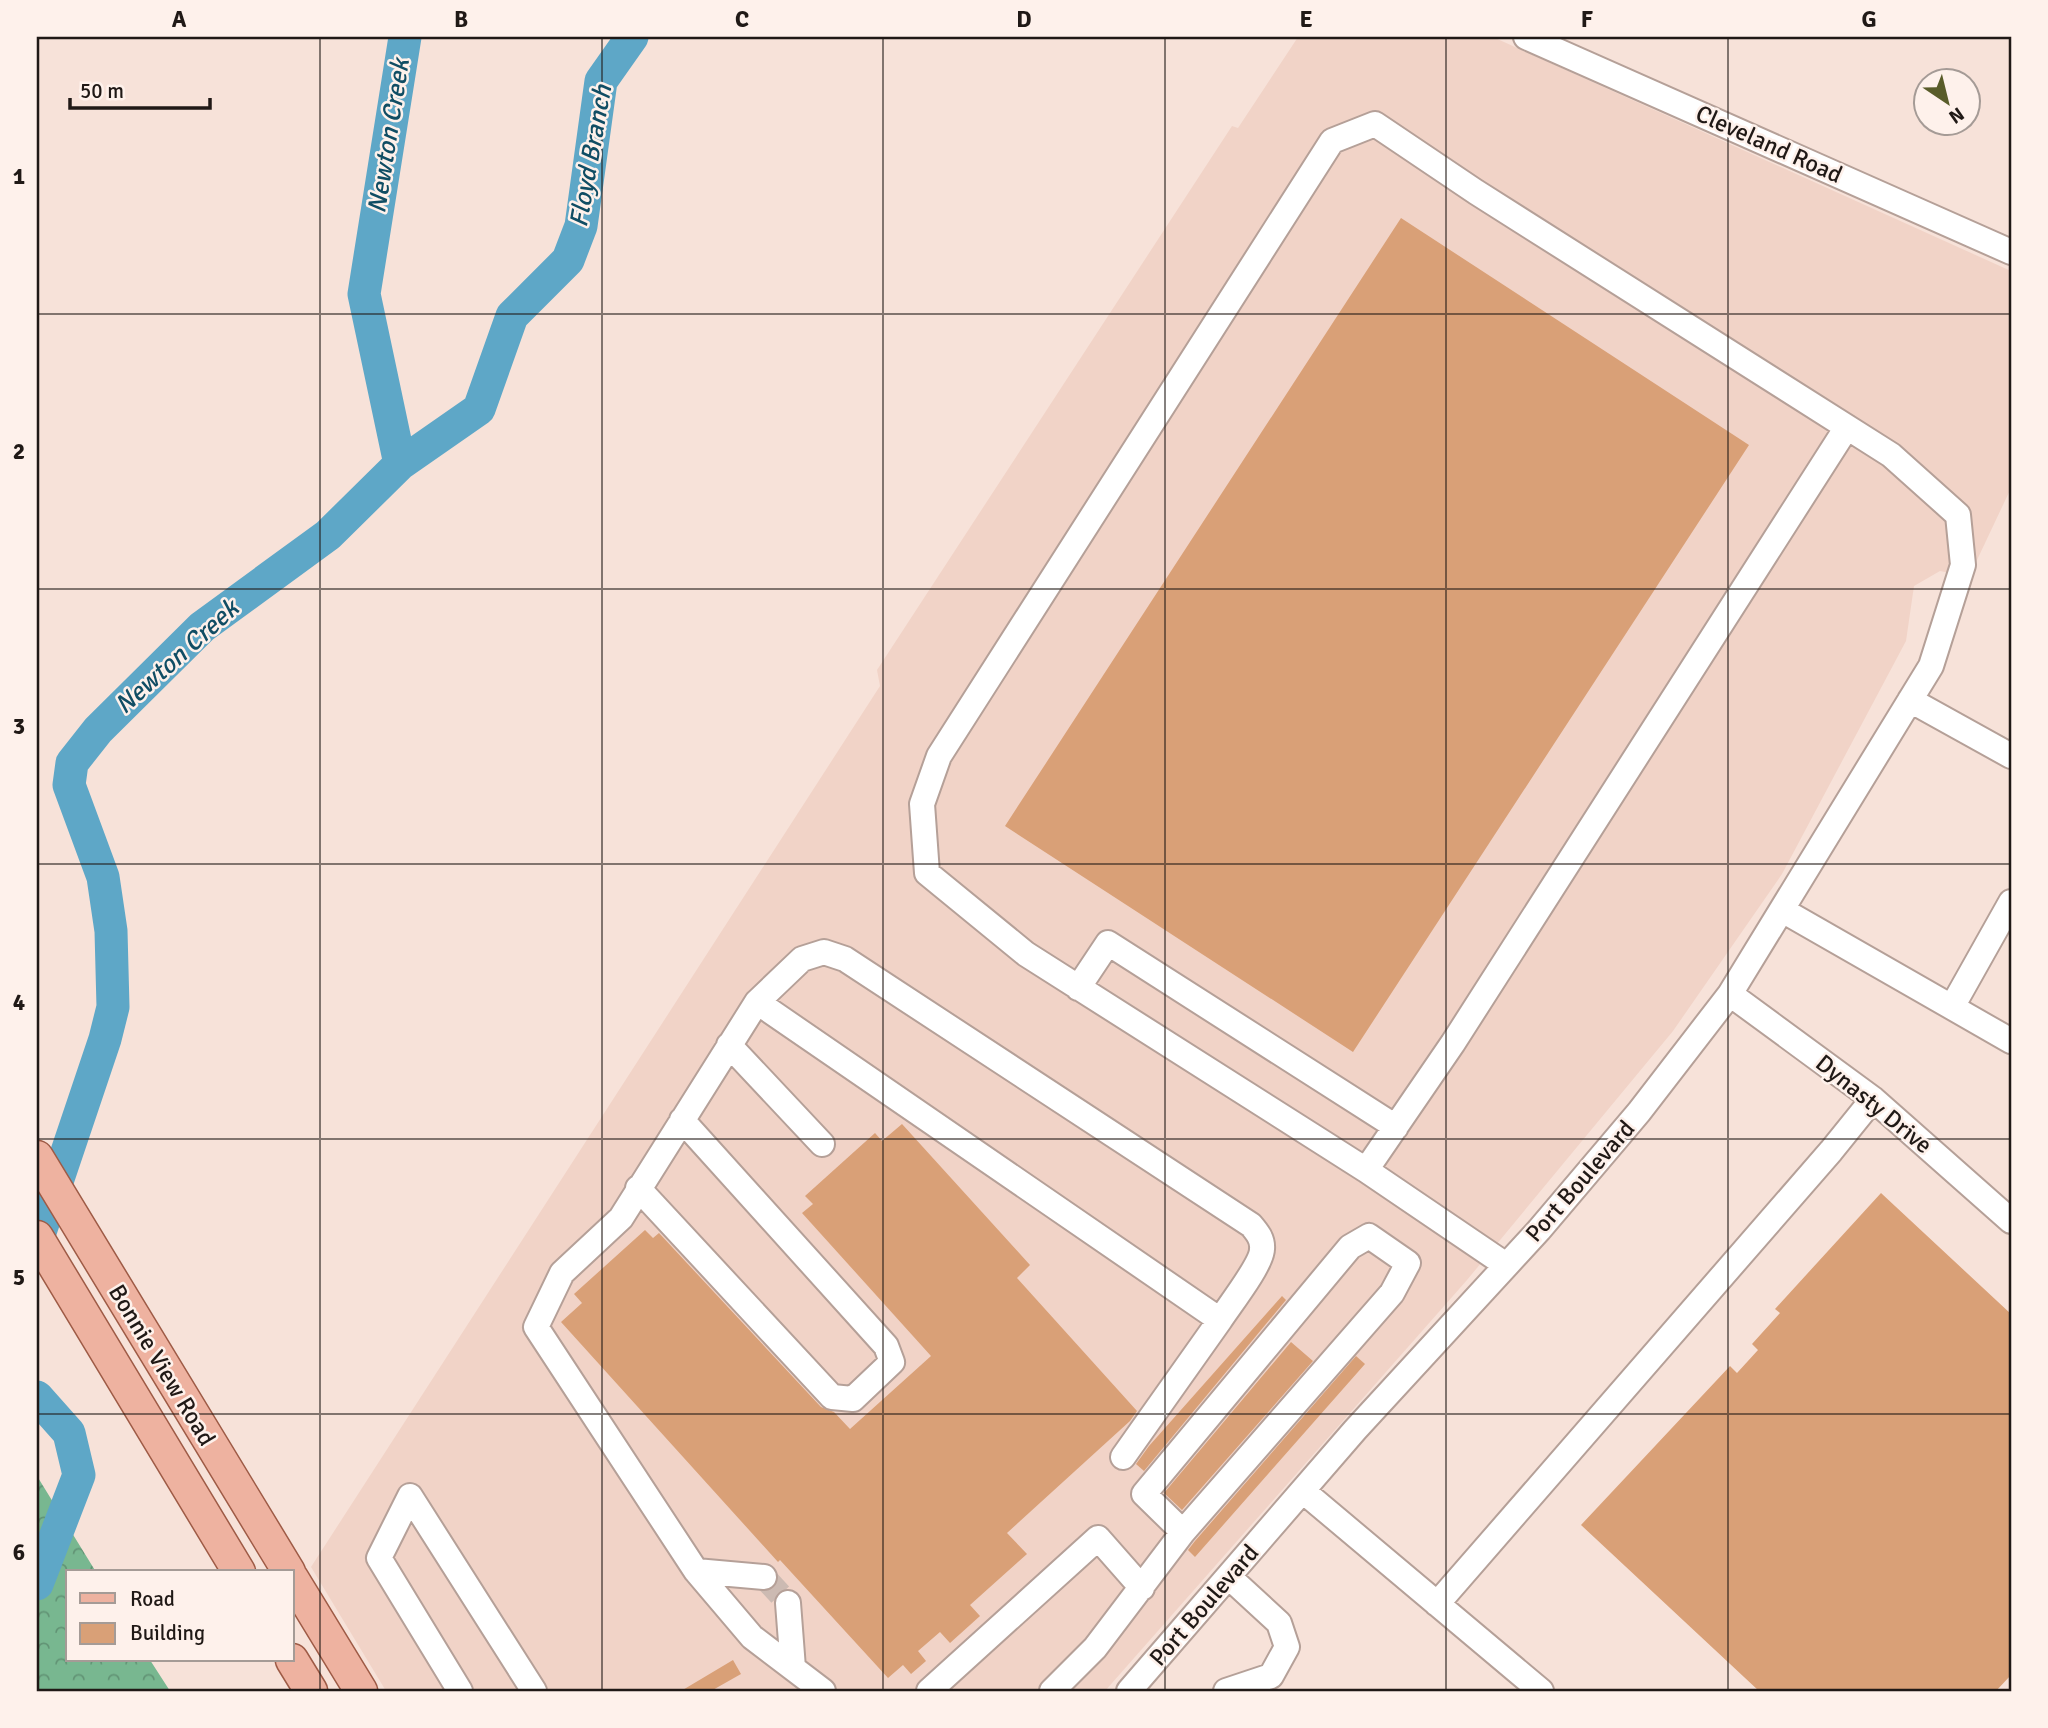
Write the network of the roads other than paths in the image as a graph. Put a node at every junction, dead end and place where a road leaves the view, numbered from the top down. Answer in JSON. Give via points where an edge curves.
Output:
{"nodes":[{"id":1,"x":1526,"y":37,"type":"edge"},
{"id":2,"x":2011,"y":252,"type":"edge"},
{"id":3,"x":1847,"y":427,"type":"junction"},
{"id":4,"x":1910,"y":700,"type":"junction"},
{"id":5,"x":2011,"y":756,"type":"edge"},
{"id":6,"x":2011,"y":902,"type":"edge"},
{"id":7,"x":1782,"y":910,"type":"junction"},
{"id":8,"x":1078,"y":988,"type":"junction"},
{"id":9,"x":1730,"y":994,"type":"junction"},
{"id":10,"x":757,"y":1002,"type":"junction"},
{"id":11,"x":1952,"y":1007,"type":"junction"},
{"id":12,"x":2011,"y":1041,"type":"edge"},
{"id":13,"x":729,"y":1045,"type":"junction"},
{"id":14,"x":1873,"y":1099,"type":"junction"},
{"id":15,"x":682,"y":1119,"type":"junction"},
{"id":16,"x":1396,"y":1127,"type":"junction"},
{"id":17,"x":821,"y":1144,"type":"dead end"},
{"id":18,"x":37,"y":1157,"type":"edge"},
{"id":19,"x":1366,"y":1170,"type":"junction"},
{"id":20,"x":638,"y":1188,"type":"junction"},
{"id":21,"x":2011,"y":1221,"type":"edge"},
{"id":22,"x":37,"y":1237,"type":"edge"},
{"id":23,"x":1506,"y":1265,"type":"junction"},
{"id":24,"x":1220,"y":1320,"type":"junction"},
{"id":25,"x":1123,"y":1457,"type":"dead end"},
{"id":26,"x":1303,"y":1491,"type":"junction"},
{"id":27,"x":1183,"y":1532,"type":"junction"},
{"id":28,"x":238,"y":1570,"type":"edge"},
{"id":29,"x":288,"y":1570,"type":"edge"},
{"id":30,"x":696,"y":1571,"type":"junction"},
{"id":31,"x":764,"y":1577,"type":"tunnel mouth"},
{"id":32,"x":1228,"y":1577,"type":"junction"},
{"id":33,"x":294,"y":1581,"type":"edge"},
{"id":34,"x":1142,"y":1588,"type":"junction"},
{"id":35,"x":788,"y":1603,"type":"tunnel mouth"},
{"id":36,"x":1437,"y":1604,"type":"junction"},
{"id":37,"x":293,"y":1662,"type":"edge"},
{"id":38,"x":793,"y":1668,"type":"junction"},
{"id":39,"x":311,"y":1691,"type":"edge"},
{"id":40,"x":361,"y":1691,"type":"edge"},
{"id":41,"x":460,"y":1691,"type":"edge"},
{"id":42,"x":534,"y":1691,"type":"edge"},
{"id":43,"x":823,"y":1691,"type":"edge"},
{"id":44,"x":929,"y":1691,"type":"edge"},
{"id":45,"x":1052,"y":1691,"type":"edge"},
{"id":46,"x":1129,"y":1691,"type":"edge"},
{"id":47,"x":1226,"y":1691,"type":"edge"},
{"id":48,"x":1541,"y":1691,"type":"edge"}],
"edges":[{"from":1,"to":2,"type":"street","name":"Cleveland Road"},
{"from":3,"to":4,"type":"street","name":"Port Boulevard","via":[[1891,455],[1958,515],[1963,565],[1931,666]]},
{"from":3,"to":8,"type":"street","name":"Port Boulevard","via":[[1375,124],[1332,141],[939,755],[922,804],[927,873],[1026,954]]},
{"from":3,"to":16,"type":"street"},
{"from":4,"to":5,"type":"street"},
{"from":4,"to":7,"type":"street","name":"Port Boulevard"},
{"from":6,"to":11,"type":"street"},
{"from":7,"to":9,"type":"street","name":"Port Boulevard"},
{"from":7,"to":11,"type":"street"},
{"from":8,"to":16,"type":"street","via":[[1108,943]]},
{"from":8,"to":19,"type":"street"},
{"from":9,"to":14,"type":"street","name":"Dynasty Drive"},
{"from":9,"to":23,"type":"street","name":"Port Boulevard","via":[[1630,1122]]},
{"from":10,"to":13,"type":"street"},
{"from":10,"to":24,"type":"street"},
{"from":10,"to":24,"type":"street","via":[[802,959],[824,951],[845,959],[1251,1224],[1263,1250]]},
{"from":11,"to":12,"type":"street"},
{"from":13,"to":15,"type":"street"},
{"from":13,"to":17,"type":"street"},
{"from":14,"to":21,"type":"street","name":"Dynasty Drive"},
{"from":14,"to":36,"type":"street"},
{"from":15,"to":20,"type":"street"},
{"from":15,"to":20,"type":"street","via":[[886,1346],[892,1362],[853,1399],[832,1397]]},
{"from":16,"to":19,"type":"street"},
{"from":18,"to":29,"type":"main road","name":"Bonnie View Road"},
{"from":19,"to":23,"type":"street"},
{"from":20,"to":30,"type":"street","via":[[621,1218],[562,1273],[536,1327]]},
{"from":22,"to":28,"type":"main road","name":"Bonnie View Road"},
{"from":23,"to":26,"type":"street","name":"Port Boulevard"},
{"from":24,"to":25,"type":"street"},
{"from":26,"to":32,"type":"street","name":"Port Boulevard"},
{"from":26,"to":36,"type":"street"},
{"from":27,"to":27,"type":"street","via":[[1392,1293],[1408,1263],[1369,1236],[1350,1247],[1144,1494]]},
{"from":27,"to":34,"type":"street"},
{"from":30,"to":31,"type":"street"},
{"from":30,"to":38,"type":"street","via":[[752,1637]]},
{"from":32,"to":46,"type":"street","name":"Port Boulevard"},
{"from":32,"to":47,"type":"street","via":[[1279,1623],[1287,1647],[1271,1676]]},
{"from":33,"to":40,"type":"main road"},
{"from":34,"to":44,"type":"street","via":[[1098,1538]]},
{"from":34,"to":45,"type":"street","via":[[1095,1648]]},
{"from":35,"to":38,"type":"street"},
{"from":36,"to":48,"type":"street"},
{"from":37,"to":39,"type":"main road"},
{"from":38,"to":43,"type":"street"},
{"from":41,"to":42,"type":"street","via":[[379,1558],[410,1496]]}]}
